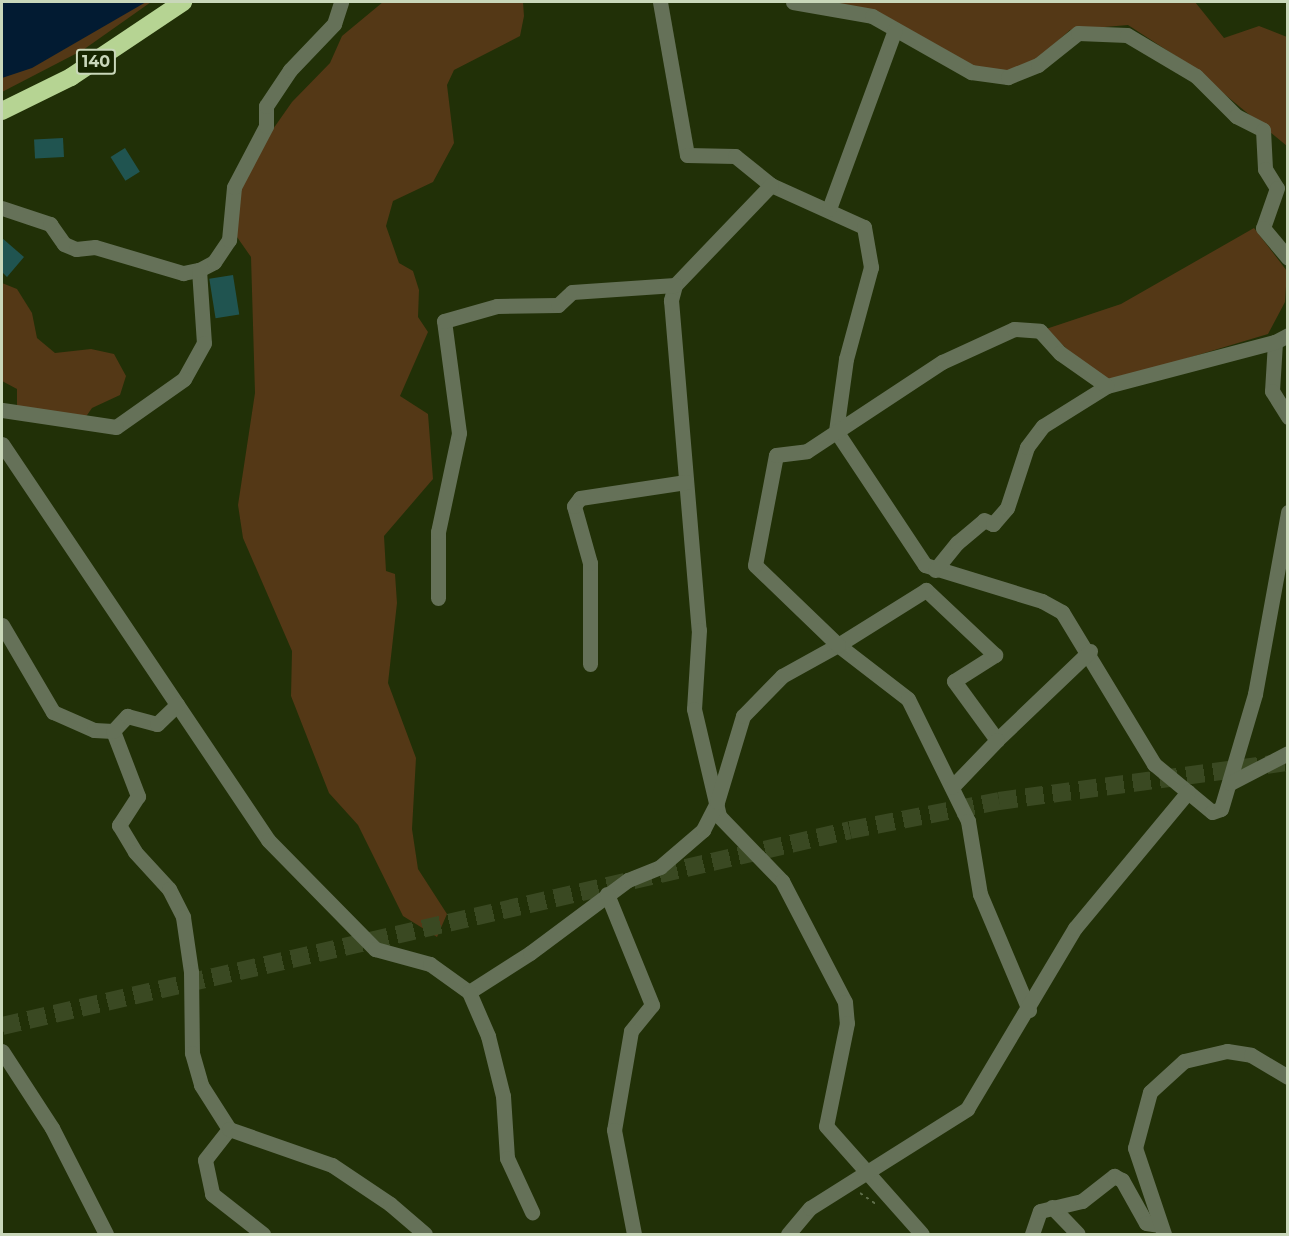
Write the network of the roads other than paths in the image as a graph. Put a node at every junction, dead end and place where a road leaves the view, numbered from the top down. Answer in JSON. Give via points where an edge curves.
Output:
{"nodes":[{"id":1,"x":183,"y":2,"type":"edge"},
{"id":2,"x":341,"y":2,"type":"edge"},
{"id":3,"x":660,"y":2,"type":"edge"},
{"id":4,"x":793,"y":2,"type":"edge"},
{"id":5,"x":895,"y":30,"type":"junction"},
{"id":6,"x":2,"y":111,"type":"edge"},
{"id":7,"x":771,"y":185,"type":"junction"},
{"id":8,"x":2,"y":208,"type":"edge"},
{"id":9,"x":829,"y":209,"type":"junction"},
{"id":10,"x":1287,"y":258,"type":"edge"},
{"id":11,"x":203,"y":267,"type":"junction"},
{"id":12,"x":675,"y":285,"type":"junction"},
{"id":13,"x":1281,"y":338,"type":"edge"},
{"id":14,"x":1107,"y":386,"type":"junction"},
{"id":15,"x":2,"y":410,"type":"edge"},
{"id":16,"x":1287,"y":417,"type":"edge"},
{"id":17,"x":836,"y":431,"type":"junction"},
{"id":18,"x":2,"y":444,"type":"edge"},
{"id":19,"x":686,"y":482,"type":"junction"},
{"id":20,"x":1287,"y":512,"type":"edge"},
{"id":21,"x":935,"y":570,"type":"junction"},
{"id":22,"x":438,"y":598,"type":"dead end"},
{"id":23,"x":2,"y":625,"type":"edge"},
{"id":24,"x":838,"y":645,"type":"junction"},
{"id":25,"x":1090,"y":651,"type":"junction"},
{"id":26,"x":590,"y":664,"type":"dead end"},
{"id":27,"x":177,"y":705,"type":"junction"},
{"id":28,"x":113,"y":731,"type":"junction"},
{"id":29,"x":997,"y":740,"type":"junction"},
{"id":30,"x":1287,"y":753,"type":"edge"},
{"id":31,"x":1230,"y":783,"type":"junction"},
{"id":32,"x":952,"y":788,"type":"junction"},
{"id":33,"x":1188,"y":792,"type":"junction"},
{"id":34,"x":717,"y":802,"type":"junction"},
{"id":35,"x":607,"y":894,"type":"junction"},
{"id":36,"x":468,"y":992,"type":"junction"},
{"id":37,"x":1029,"y":1010,"type":"junction"},
{"id":38,"x":2,"y":1051,"type":"edge"},
{"id":39,"x":1287,"y":1077,"type":"edge"},
{"id":40,"x":229,"y":1129,"type":"junction"},
{"id":41,"x":865,"y":1174,"type":"junction"},
{"id":42,"x":1052,"y":1207,"type":"junction"},
{"id":43,"x":532,"y":1212,"type":"dead end"},
{"id":44,"x":1162,"y":1230,"type":"edge"},
{"id":45,"x":106,"y":1234,"type":"edge"},
{"id":46,"x":263,"y":1234,"type":"edge"},
{"id":47,"x":425,"y":1234,"type":"edge"},
{"id":48,"x":634,"y":1234,"type":"edge"},
{"id":49,"x":788,"y":1234,"type":"edge"},
{"id":50,"x":922,"y":1234,"type":"edge"},
{"id":51,"x":1032,"y":1234,"type":"edge"},
{"id":52,"x":1078,"y":1234,"type":"edge"}],
"edges":[{"from":1,"to":6,"type":"highway","number":"140","via":[[71,77]]},
{"from":2,"to":11,"type":"street","via":[[334,24],[290,70],[266,106],[266,126],[234,187],[229,240]]},
{"from":3,"to":7,"type":"street","via":[[687,155],[724,152]]},
{"from":4,"to":5,"type":"street","via":[[872,16]]},
{"from":5,"to":9,"type":"street"},
{"from":5,"to":10,"type":"street","via":[[970,72],[1008,77],[1038,65],[1078,33],[1127,35],[1196,76],[1236,116],[1263,130],[1265,169],[1277,188],[1263,228]]},
{"from":7,"to":9,"type":"street"},
{"from":7,"to":12,"type":"street"},
{"from":8,"to":11,"type":"street","via":[[50,224],[64,244],[76,249],[95,247],[183,273]]},
{"from":9,"to":17,"type":"street","via":[[864,226],[871,267],[846,359]]},
{"from":11,"to":15,"type":"street","via":[[203,350],[170,393],[116,427],[104,429]]},
{"from":12,"to":19,"type":"street","via":[[671,300]]},
{"from":12,"to":22,"type":"street","via":[[572,292],[558,305],[497,306],[444,321],[459,433],[438,532]]},
{"from":13,"to":14,"type":"street"},
{"from":13,"to":16,"type":"street","via":[[1272,391]]},
{"from":14,"to":17,"type":"street","via":[[1060,353],[1040,331],[1014,329],[942,362]]},
{"from":14,"to":21,"type":"street","via":[[1043,426],[1027,447],[1007,508],[993,524],[984,520],[957,543]]},
{"from":17,"to":21,"type":"street","via":[[925,566]]},
{"from":17,"to":24,"type":"street","via":[[807,451],[776,455],[755,565]]},
{"from":18,"to":27,"type":"street"},
{"from":19,"to":26,"type":"street","via":[[580,498],[574,506],[590,563]]},
{"from":19,"to":34,"type":"street","via":[[699,630],[694,709]]},
{"from":20,"to":31,"type":"street","via":[[1255,694]]},
{"from":21,"to":25,"type":"street","via":[[1042,601],[1072,621]]},
{"from":23,"to":28,"type":"street","via":[[53,711],[94,730]]},
{"from":24,"to":29,"type":"street","via":[[926,590],[995,655],[954,681]]},
{"from":24,"to":32,"type":"street","via":[[908,699]]},
{"from":24,"to":34,"type":"street","via":[[782,676],[743,716]]},
{"from":25,"to":29,"type":"street"},
{"from":25,"to":33,"type":"street","via":[[1154,764]]},
{"from":27,"to":28,"type":"street","via":[[157,724],[127,716]]},
{"from":27,"to":36,"type":"street","via":[[268,840],[347,925],[375,949],[430,964]]},
{"from":28,"to":40,"type":"street","via":[[138,796],[119,825],[135,852],[169,889],[183,917],[191,972],[192,1053],[201,1085]]},
{"from":29,"to":32,"type":"street"},
{"from":30,"to":31,"type":"street"},
{"from":31,"to":33,"type":"street","via":[[1221,809],[1212,812]]},
{"from":32,"to":37,"type":"street","via":[[968,821],[980,894]]},
{"from":33,"to":37,"type":"street","via":[[1075,928]]},
{"from":34,"to":35,"type":"street","via":[[703,830],[660,867]]},
{"from":34,"to":41,"type":"street","via":[[727,828],[782,881],[845,1002],[847,1023],[826,1126]]},
{"from":35,"to":36,"type":"street"},
{"from":35,"to":48,"type":"street","via":[[652,1005],[631,1031],[614,1130]]},
{"from":36,"to":43,"type":"street","via":[[488,1036],[503,1096],[507,1158]]},
{"from":37,"to":41,"type":"street","via":[[967,1109]]},
{"from":38,"to":45,"type":"street","via":[[52,1128]]},
{"from":39,"to":44,"type":"street","via":[[1251,1055],[1227,1051],[1184,1061],[1163,1077],[1141,1111],[1135,1148]]},
{"from":40,"to":46,"type":"street","via":[[205,1160],[212,1194]]},
{"from":40,"to":47,"type":"street","via":[[332,1165],[390,1204]]},
{"from":41,"to":49,"type":"street","via":[[797,1218]]},
{"from":41,"to":50,"type":"street"},
{"from":42,"to":44,"type":"street","via":[[1082,1201],[1114,1176],[1122,1180],[1146,1223]]},
{"from":42,"to":51,"type":"street","via":[[1040,1211]]},
{"from":42,"to":52,"type":"street"}]}
